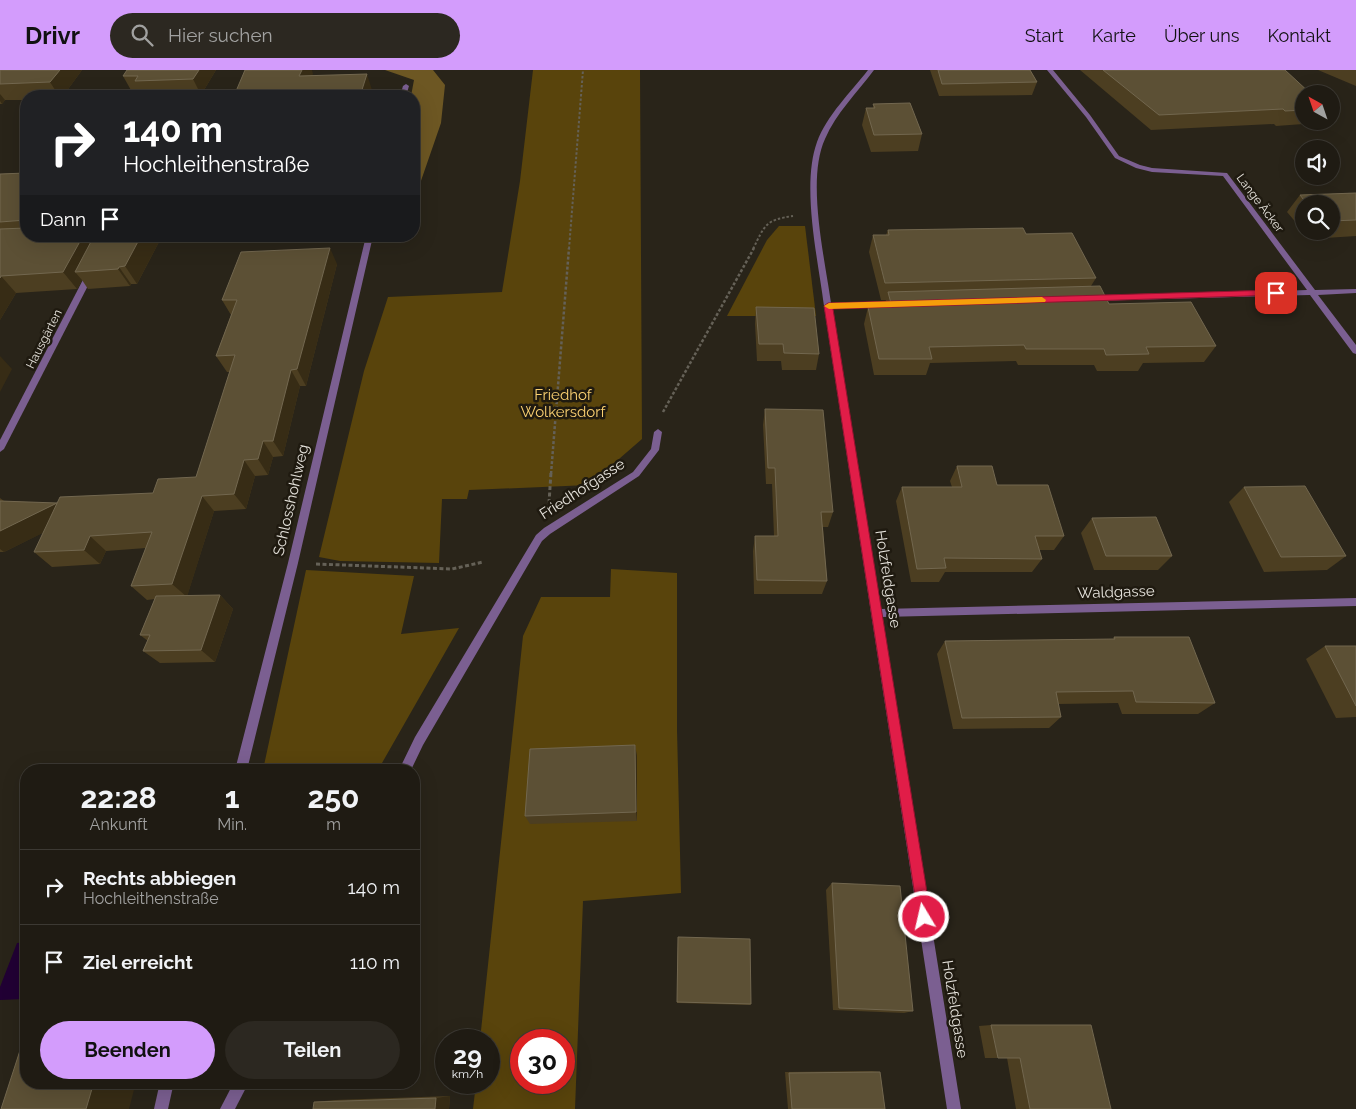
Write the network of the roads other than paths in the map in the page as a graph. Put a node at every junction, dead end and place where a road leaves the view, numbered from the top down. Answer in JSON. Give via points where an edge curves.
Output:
{"nodes":[{"id":1,"x":871,"y":70,"type":"edge"},
{"id":2,"x":1050,"y":70,"type":"edge"},
{"id":3,"x":406,"y":86,"type":"dead end"},
{"id":4,"x":405,"y":90,"type":"edge"},
{"id":5,"x":369,"y":242,"type":"edge"},
{"id":6,"x":95,"y":264,"type":"edge"},
{"id":7,"x":1356,"y":291,"type":"edge"},
{"id":8,"x":1312,"y":292,"type":"junction"},
{"id":9,"x":1085,"y":299,"type":"edge"},
{"id":10,"x":908,"y":304,"type":"edge"},
{"id":11,"x":828,"y":306,"type":"junction"},
{"id":12,"x":1356,"y":351,"type":"edge"},
{"id":13,"x":658,"y":432,"type":"road end"},
{"id":14,"x":0,"y":449,"type":"edge"},
{"id":15,"x":1356,"y":602,"type":"edge"},
{"id":16,"x":877,"y":613,"type":"junction"},
{"id":17,"x":242,"y":764,"type":"edge"},
{"id":18,"x":408,"y":764,"type":"edge"},
{"id":19,"x":165,"y":1089,"type":"edge"},
{"id":20,"x":238,"y":1089,"type":"edge"},
{"id":21,"x":161,"y":1109,"type":"edge"},
{"id":22,"x":227,"y":1109,"type":"edge"},
{"id":23,"x":954,"y":1109,"type":"edge"}],
"edges":[{"from":1,"to":11,"type":"street","name":"Holzfeldgasse","via":[[820,142],[814,173]]},
{"from":2,"to":8,"type":"street","name":"Lange Äcker","via":[[1117,157],[1152,170],[1225,174]]},
{"from":3,"to":4,"type":"street"},
{"from":5,"to":17,"type":"street","name":"Schlosshohlweg"},
{"from":6,"to":14,"type":"street","name":"Hausgärten"},
{"from":7,"to":8,"type":"street"},
{"from":8,"to":9,"type":"street"},
{"from":8,"to":12,"type":"street","name":"Lange Äcker"},
{"from":10,"to":11,"type":"street"},
{"from":11,"to":16,"type":"street","name":"Holzfeldgasse"},
{"from":13,"to":18,"type":"street","name":"Friedhofgasse","via":[[655,450],[636,474],[539,538]]},
{"from":15,"to":16,"type":"street","name":"Waldgasse"},
{"from":16,"to":23,"type":"street","name":"Holzfeldgasse"},
{"from":19,"to":21,"type":"street"},
{"from":20,"to":22,"type":"street"}]}
